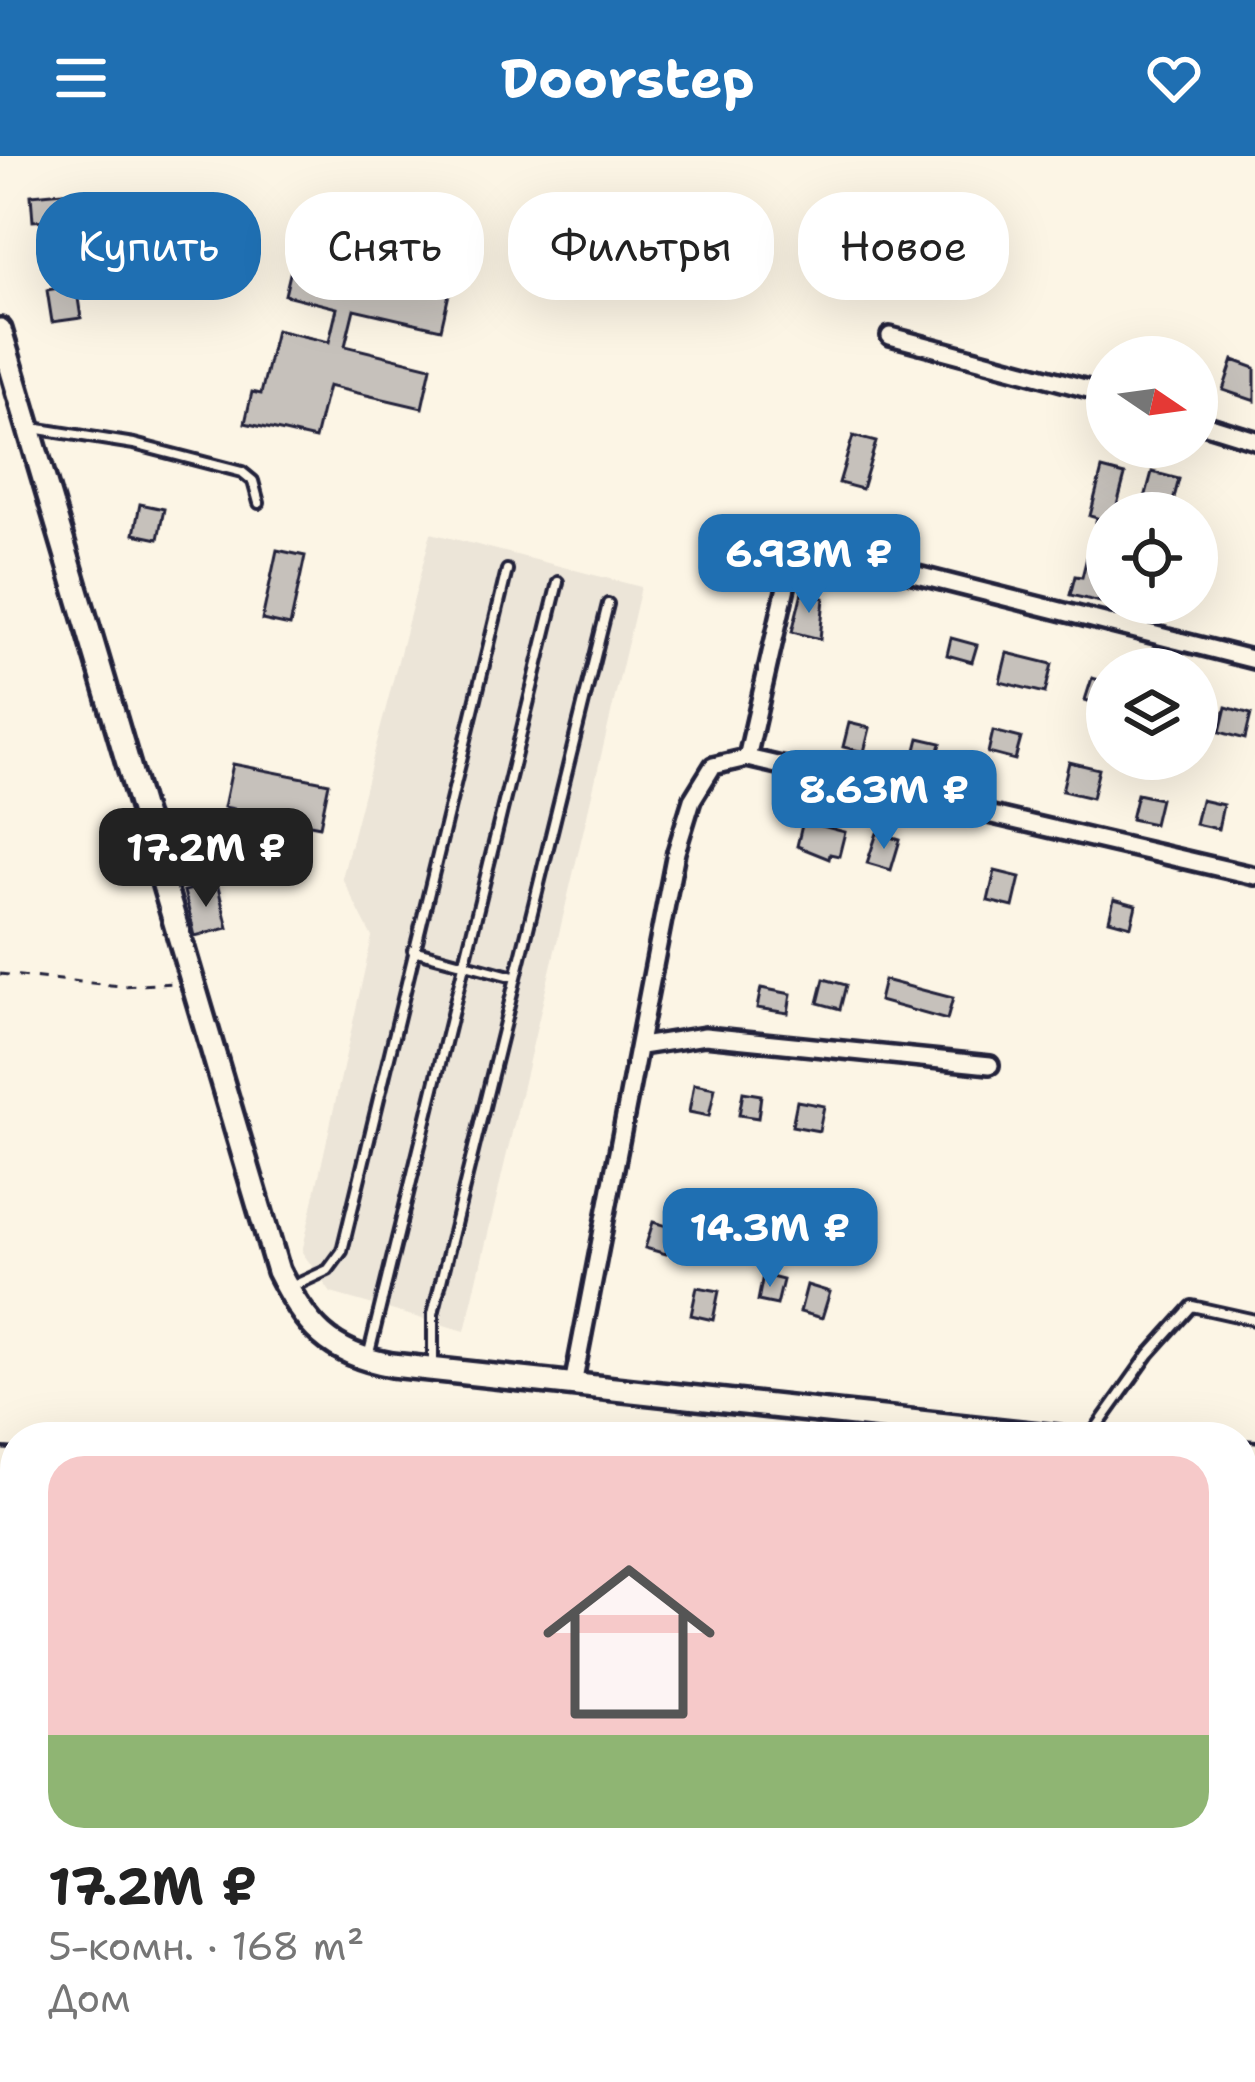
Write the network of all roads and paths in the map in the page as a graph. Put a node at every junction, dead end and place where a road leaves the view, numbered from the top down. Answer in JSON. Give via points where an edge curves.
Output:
{"nodes":[{"id":1,"x":0,"y":330,"type":"edge"},
{"id":2,"x":890,"y":336,"type":"dead end"},
{"id":3,"x":7,"y":387,"type":"edge"},
{"id":4,"x":1086,"y":388,"type":"edge"},
{"id":5,"x":25,"y":427,"type":"junction"},
{"id":6,"x":1218,"y":429,"type":"edge"},
{"id":7,"x":1255,"y":440,"type":"edge"},
{"id":8,"x":259,"y":503,"type":"dead end"},
{"id":9,"x":507,"y":570,"type":"dead end"},
{"id":10,"x":558,"y":582,"type":"dead end"},
{"id":11,"x":608,"y":604,"type":"dead end"},
{"id":12,"x":1255,"y":660,"type":"edge"},
{"id":13,"x":747,"y":758,"type":"junction"},
{"id":14,"x":1255,"y":876,"type":"edge"},
{"id":15,"x":413,"y":950,"type":"junction"},
{"id":16,"x":463,"y":963,"type":"junction"},
{"id":17,"x":0,"y":974,"type":"edge"},
{"id":18,"x":514,"y":977,"type":"junction"},
{"id":19,"x":192,"y":982,"type":"junction"},
{"id":20,"x":641,"y":1046,"type":"junction"},
{"id":21,"x":990,"y":1065,"type":"dead end"},
{"id":22,"x":287,"y":1288,"type":"junction"},
{"id":23,"x":1255,"y":1320,"type":"edge"},
{"id":24,"x":368,"y":1361,"type":"junction"},
{"id":25,"x":433,"y":1369,"type":"junction"},
{"id":26,"x":573,"y":1385,"type":"junction"},
{"id":27,"x":918,"y":1422,"type":"edge"},
{"id":28,"x":1101,"y":1422,"type":"edge"}],
"edges":[{"from":1,"to":3,"type":"street"},
{"from":2,"to":4,"type":"street"},
{"from":3,"to":5,"type":"street"},
{"from":5,"to":8,"type":"lane","via":[[242,472]]},
{"from":5,"to":19,"type":"street"},
{"from":6,"to":7,"type":"street"},
{"from":9,"to":15,"type":"lane"},
{"from":10,"to":16,"type":"lane"},
{"from":11,"to":18,"type":"lane"},
{"from":12,"to":13,"type":"street","via":[[818,550],[791,565]]},
{"from":13,"to":14,"type":"street"},
{"from":13,"to":20,"type":"street","via":[[713,766],[692,800]]},
{"from":15,"to":16,"type":"lane"},
{"from":15,"to":22,"type":"lane","via":[[342,1251],[328,1270]]},
{"from":16,"to":18,"type":"lane"},
{"from":16,"to":24,"type":"lane"},
{"from":17,"to":19,"type":"path","via":[[121,986]]},
{"from":18,"to":25,"type":"lane","via":[[433,1314]]},
{"from":19,"to":22,"type":"street"},
{"from":20,"to":21,"type":"street","via":[[704,1036]]},
{"from":20,"to":26,"type":"street"},
{"from":22,"to":24,"type":"street","via":[[313,1332]]},
{"from":23,"to":28,"type":"lane","via":[[1192,1306]]},
{"from":24,"to":25,"type":"street"},
{"from":25,"to":26,"type":"street"},
{"from":26,"to":27,"type":"street"}]}
